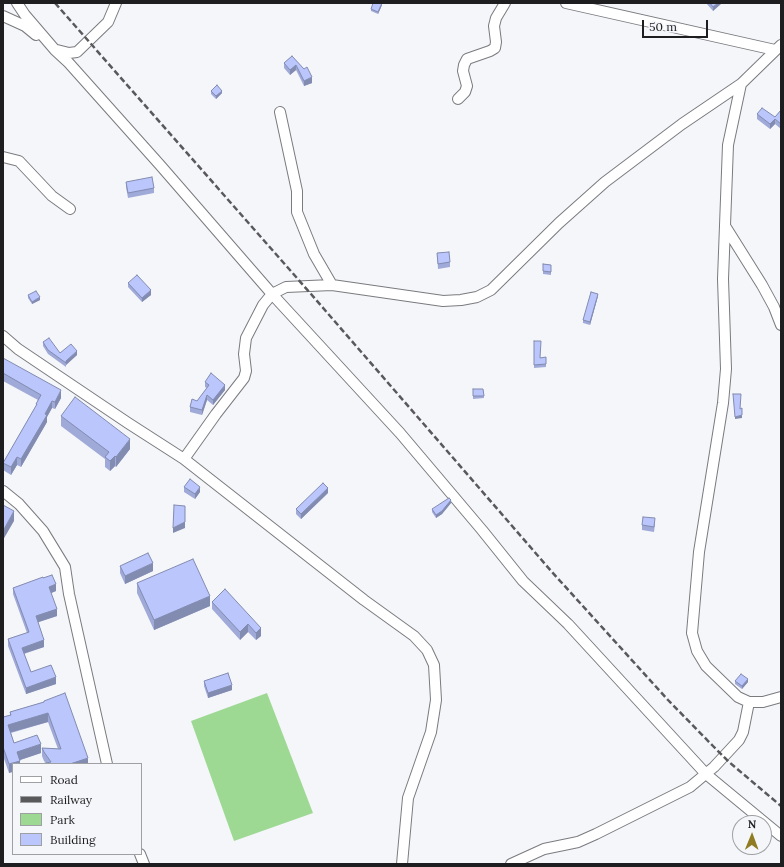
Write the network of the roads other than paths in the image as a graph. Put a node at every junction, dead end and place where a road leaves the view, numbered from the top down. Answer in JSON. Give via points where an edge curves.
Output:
{"nodes":[{"id":1,"x":17,"y":3,"type":"edge"},
{"id":2,"x":116,"y":3,"type":"edge"},
{"id":3,"x":505,"y":3,"type":"edge"},
{"id":4,"x":566,"y":3,"type":"edge"},
{"id":5,"x":3,"y":16,"type":"edge"},
{"id":6,"x":778,"y":48,"type":"edge"},
{"id":7,"x":55,"y":50,"type":"junction"},
{"id":8,"x":741,"y":84,"type":"junction"},
{"id":9,"x":458,"y":99,"type":"dead end"},
{"id":10,"x":280,"y":112,"type":"dead end"},
{"id":11,"x":3,"y":157,"type":"edge"},
{"id":12,"x":70,"y":209,"type":"dead end"},
{"id":13,"x":725,"y":226,"type":"junction"},
{"id":14,"x":332,"y":285,"type":"junction"},
{"id":15,"x":272,"y":294,"type":"junction"},
{"id":16,"x":781,"y":325,"type":"edge"},
{"id":17,"x":3,"y":336,"type":"edge"},
{"id":18,"x":184,"y":459,"type":"junction"},
{"id":19,"x":3,"y":490,"type":"edge"},
{"id":20,"x":781,"y":697,"type":"edge"},
{"id":21,"x":749,"y":702,"type":"junction"},
{"id":22,"x":107,"y":763,"type":"edge"},
{"id":23,"x":706,"y":774,"type":"junction"},
{"id":24,"x":781,"y":836,"type":"edge"},
{"id":25,"x":402,"y":864,"type":"edge"},
{"id":26,"x":511,"y":864,"type":"edge"}],
"edges":[{"from":1,"to":7,"type":"street","via":[[24,15]]},
{"from":2,"to":7,"type":"street","via":[[108,22],[77,52]]},
{"from":3,"to":9,"type":"street","via":[[494,26],[495,48],[467,59],[463,71],[467,86]]},
{"from":4,"to":6,"type":"street"},
{"from":5,"to":7,"type":"street","via":[[25,26]]},
{"from":6,"to":8,"type":"street"},
{"from":7,"to":15,"type":"street","via":[[160,165]]},
{"from":8,"to":13,"type":"street","via":[[728,145]]},
{"from":8,"to":14,"type":"street","via":[[682,124],[605,182],[491,290],[477,297],[443,301]]},
{"from":10,"to":14,"type":"street","via":[[297,191],[297,212],[314,254]]},
{"from":11,"to":12,"type":"street","via":[[19,160],[52,196]]},
{"from":13,"to":16,"type":"street","via":[[762,285]]},
{"from":13,"to":21,"type":"street","via":[[723,403],[699,552],[692,633],[696,651],[706,666],[738,697]]},
{"from":14,"to":15,"type":"street","via":[[286,287]]},
{"from":15,"to":18,"type":"street","via":[[263,305],[246,338],[244,378]]},
{"from":15,"to":23,"type":"street","via":[[400,432],[523,581],[568,624]]},
{"from":17,"to":18,"type":"street","via":[[18,349]]},
{"from":18,"to":25,"type":"street","via":[[414,636],[427,650],[434,665],[436,700],[431,732],[408,798]]},
{"from":19,"to":22,"type":"street","via":[[43,531],[65,567]]},
{"from":20,"to":21,"type":"street","via":[[763,702]]},
{"from":21,"to":23,"type":"street","via":[[739,740]]},
{"from":23,"to":24,"type":"street"},
{"from":23,"to":26,"type":"street","via":[[690,787],[616,825],[578,842],[544,849]]}]}
